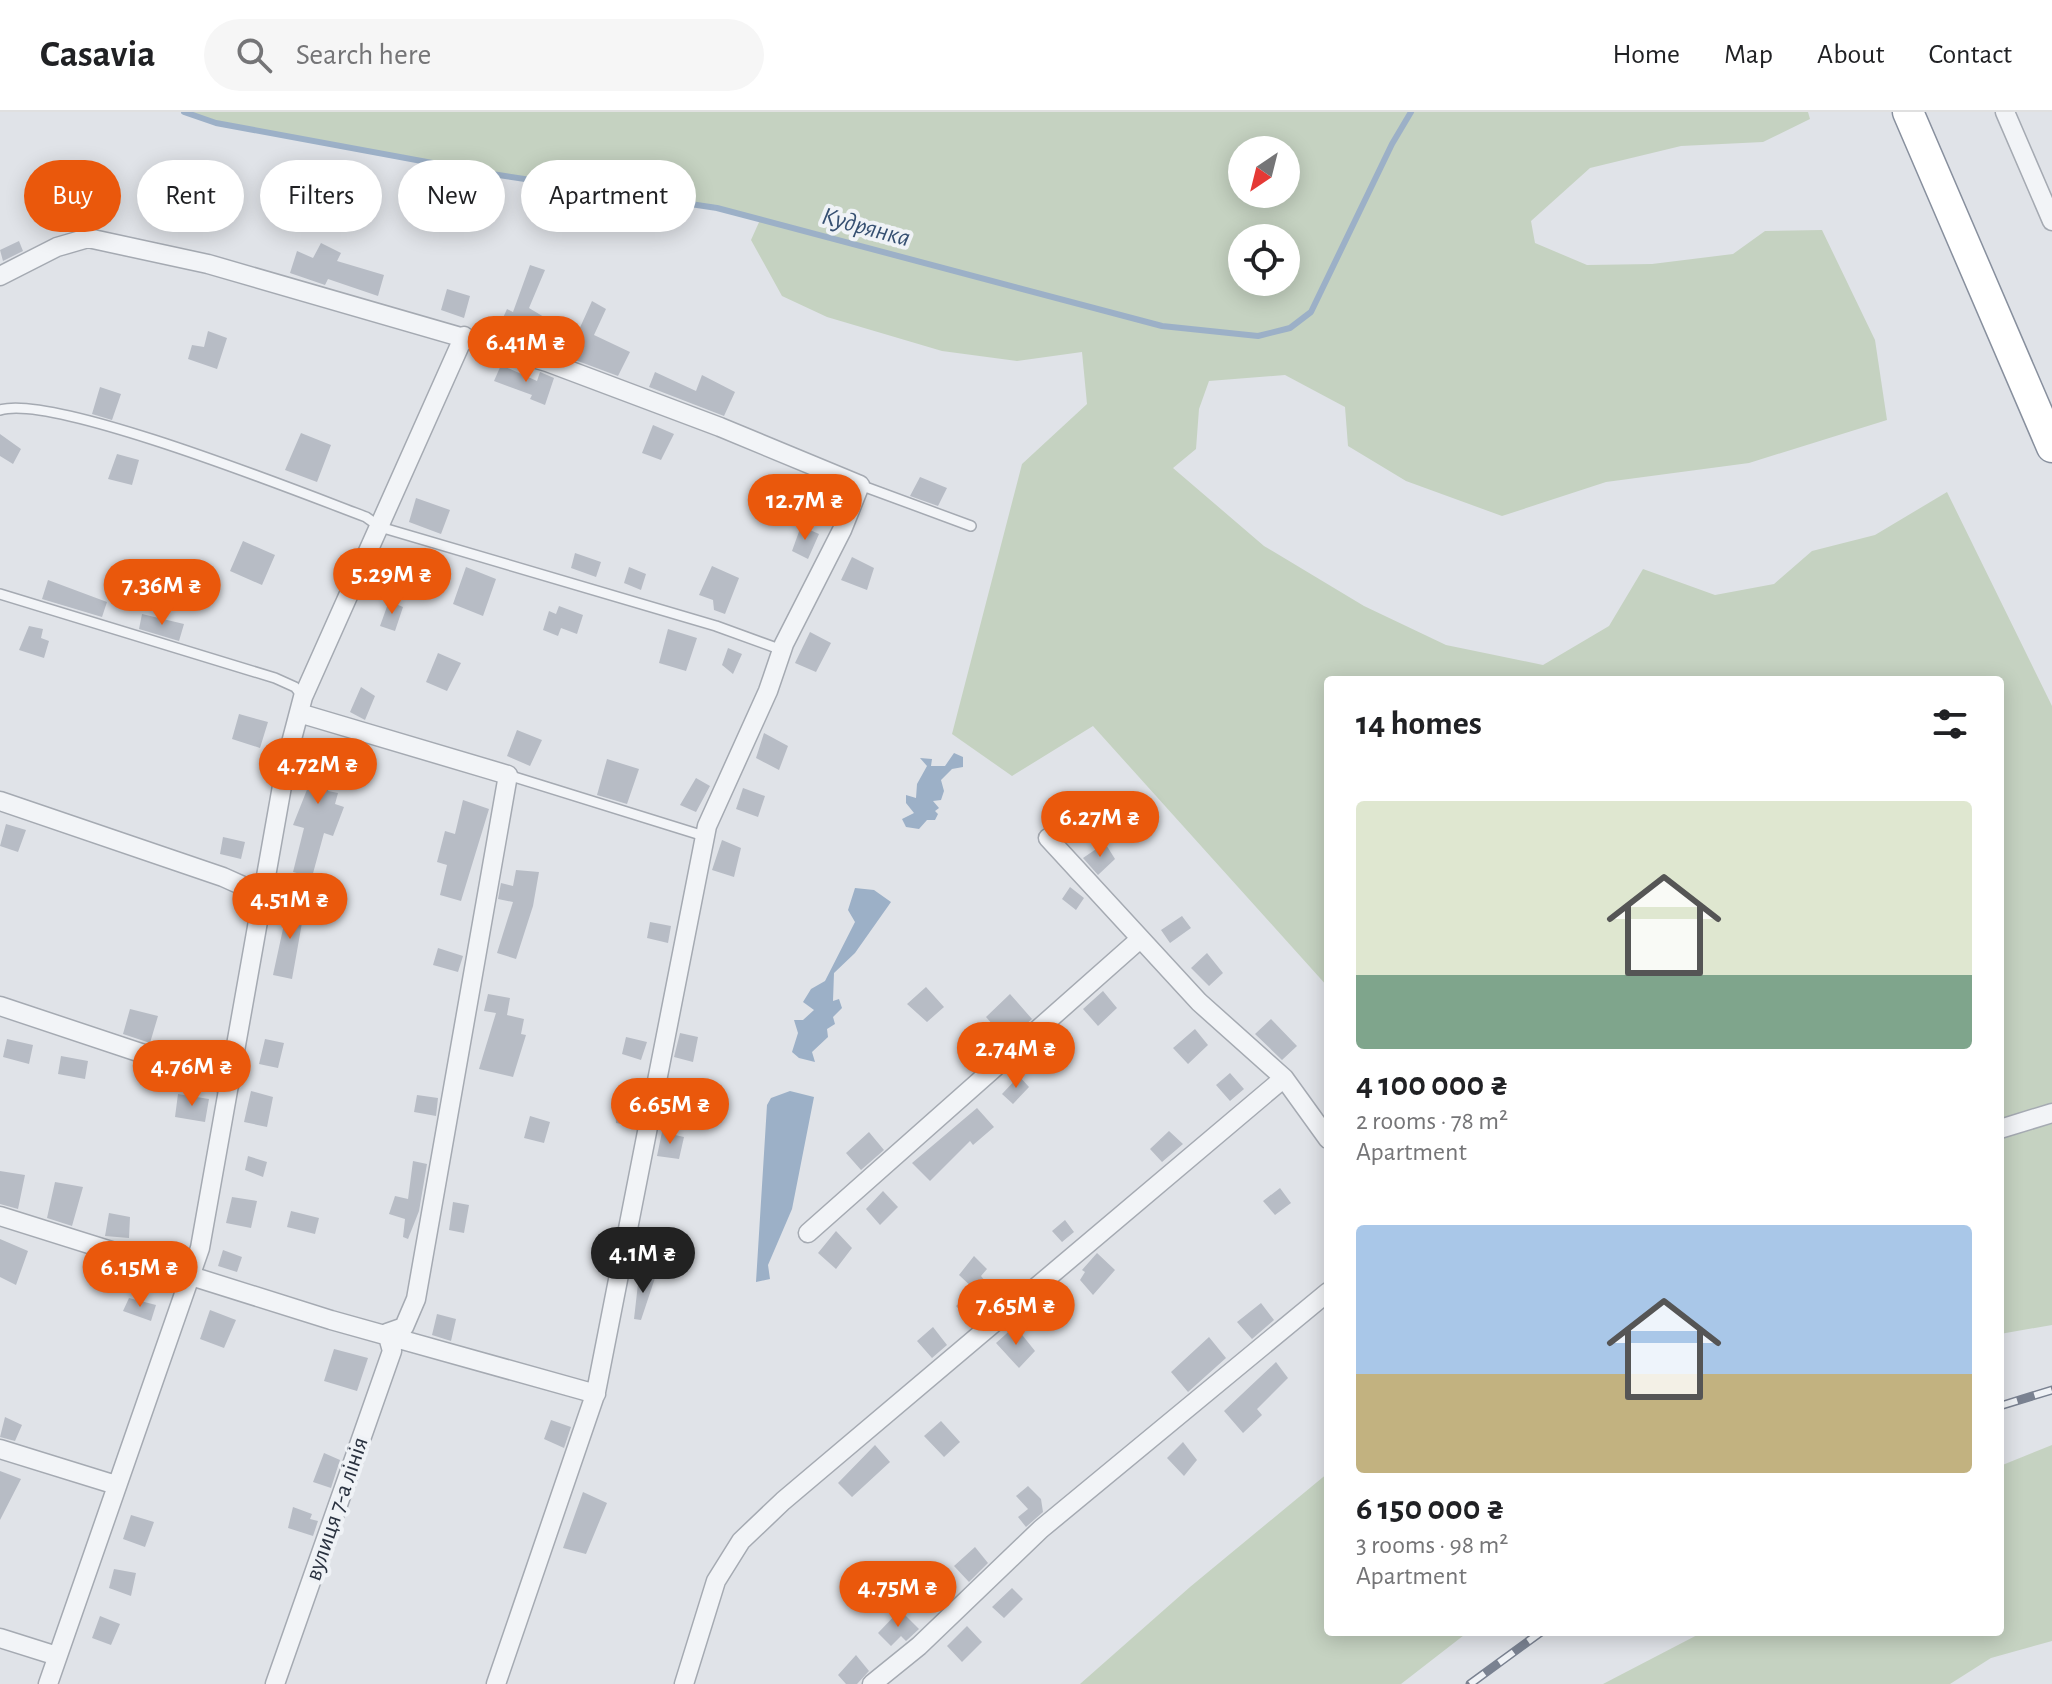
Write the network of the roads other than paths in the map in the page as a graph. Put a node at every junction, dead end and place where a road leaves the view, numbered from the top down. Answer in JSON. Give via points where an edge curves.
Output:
{"nodes":[{"id":1,"x":1908,"y":112,"type":"edge"},
{"id":2,"x":2005,"y":112,"type":"edge"},
{"id":3,"x":2052,"y":221,"type":"edge"},
{"id":4,"x":0,"y":276,"type":"edge"},
{"id":5,"x":464,"y":336,"type":"junction"},
{"id":6,"x":0,"y":410,"type":"edge"},
{"id":7,"x":2052,"y":447,"type":"edge"},
{"id":8,"x":860,"y":485,"type":"junction"},
{"id":9,"x":971,"y":526,"type":"dead end"},
{"id":10,"x":380,"y":527,"type":"junction"},
{"id":11,"x":0,"y":594,"type":"edge"},
{"id":12,"x":782,"y":650,"type":"junction"},
{"id":13,"x":301,"y":705,"type":"junction"},
{"id":14,"x":508,"y":775,"type":"junction"},
{"id":15,"x":0,"y":801,"type":"edge"},
{"id":16,"x":704,"y":836,"type":"junction"},
{"id":17,"x":1048,"y":838,"type":"dead end"},
{"id":18,"x":263,"y":895,"type":"junction"},
{"id":19,"x":1140,"y":939,"type":"junction"},
{"id":20,"x":0,"y":1006,"type":"edge"},
{"id":21,"x":1284,"y":1078,"type":"junction"},
{"id":22,"x":229,"y":1086,"type":"junction"},
{"id":23,"x":2052,"y":1113,"type":"edge"},
{"id":24,"x":2004,"y":1128,"type":"edge"},
{"id":25,"x":1324,"y":1133,"type":"edge"},
{"id":26,"x":0,"y":1216,"type":"edge"},
{"id":27,"x":808,"y":1233,"type":"dead end"},
{"id":28,"x":192,"y":1275,"type":"junction"},
{"id":29,"x":1324,"y":1295,"type":"edge"},
{"id":30,"x":387,"y":1333,"type":"junction"},
{"id":31,"x":596,"y":1394,"type":"junction"},
{"id":32,"x":0,"y":1449,"type":"edge"},
{"id":33,"x":116,"y":1485,"type":"junction"},
{"id":34,"x":0,"y":1638,"type":"edge"},
{"id":35,"x":57,"y":1656,"type":"junction"},
{"id":36,"x":48,"y":1684,"type":"edge"},
{"id":37,"x":275,"y":1684,"type":"edge"},
{"id":38,"x":496,"y":1684,"type":"edge"},
{"id":39,"x":684,"y":1684,"type":"edge"},
{"id":40,"x":872,"y":1684,"type":"edge"}],
"edges":[{"from":1,"to":7,"type":"highway"},
{"from":2,"to":3,"type":"street"},
{"from":4,"to":5,"type":"street","via":[[57,247],[88,238],[208,264]]},
{"from":5,"to":8,"type":"street","via":[[637,395]]},
{"from":5,"to":10,"type":"street"},
{"from":6,"to":10,"type":"lane","via":[[15,405],[39,409],[121,431],[343,508]]},
{"from":8,"to":9,"type":"lane"},
{"from":8,"to":12,"type":"street"},
{"from":10,"to":12,"type":"lane"},
{"from":10,"to":13,"type":"street"},
{"from":11,"to":13,"type":"lane","via":[[275,678],[295,687]]},
{"from":12,"to":16,"type":"street"},
{"from":13,"to":14,"type":"street"},
{"from":13,"to":18,"type":"street"},
{"from":14,"to":16,"type":"lane"},
{"from":14,"to":30,"type":"street","via":[[416,1299],[404,1327]]},
{"from":15,"to":18,"type":"street"},
{"from":16,"to":31,"type":"street"},
{"from":17,"to":19,"type":"street"},
{"from":18,"to":22,"type":"street"},
{"from":19,"to":21,"type":"street","via":[[1199,1002]]},
{"from":19,"to":27,"type":"street"},
{"from":20,"to":22,"type":"street"},
{"from":21,"to":25,"type":"street"},
{"from":21,"to":39,"type":"street","via":[[741,1541],[716,1581]]},
{"from":22,"to":28,"type":"street"},
{"from":23,"to":24,"type":"street"},
{"from":26,"to":28,"type":"street"},
{"from":28,"to":30,"type":"street"},
{"from":28,"to":33,"type":"street"},
{"from":29,"to":40,"type":"street","via":[[1041,1529]]},
{"from":30,"to":31,"type":"street"},
{"from":30,"to":37,"type":"street","name":"вулиця 7-а лінія","via":[[392,1351]]},
{"from":31,"to":38,"type":"street"},
{"from":32,"to":33,"type":"street"},
{"from":33,"to":35,"type":"street"},
{"from":34,"to":35,"type":"street"},
{"from":35,"to":36,"type":"street"}]}
